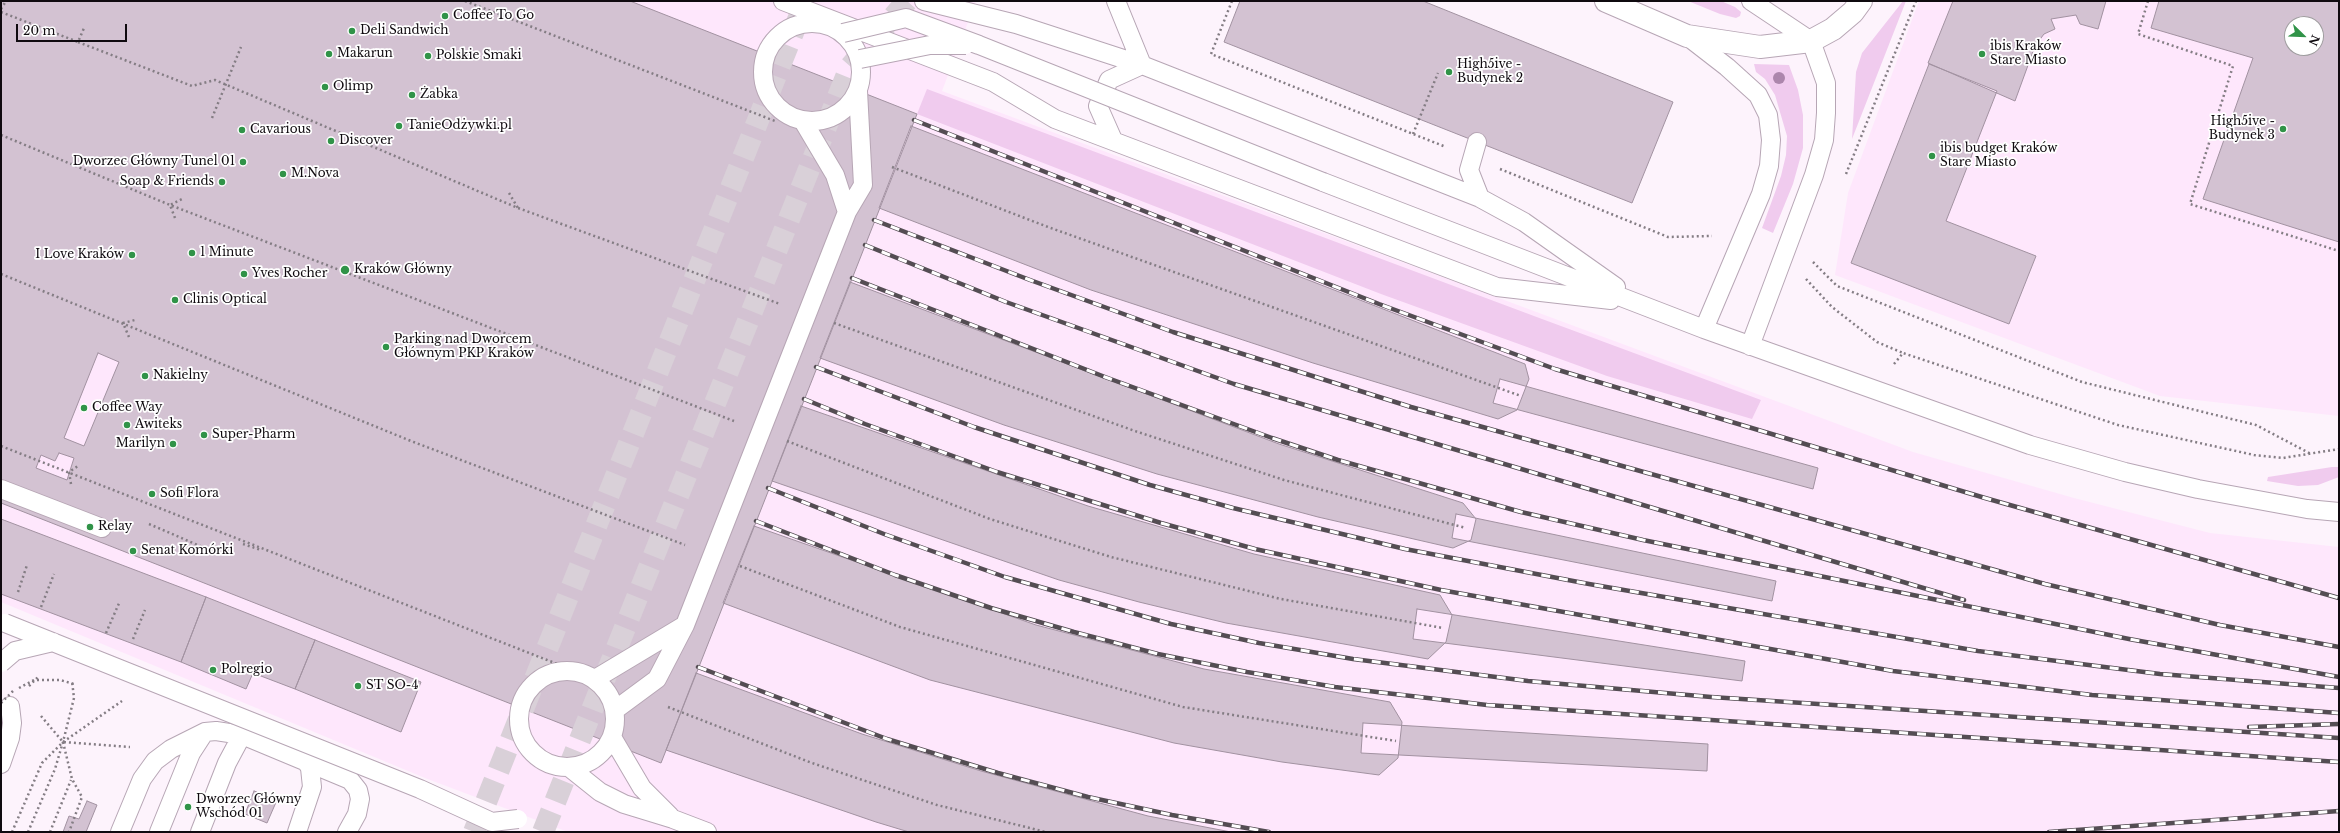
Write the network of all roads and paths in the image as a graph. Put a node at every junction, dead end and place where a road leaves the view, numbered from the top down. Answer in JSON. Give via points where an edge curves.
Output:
{"nodes":[{"id":1,"x":6,"y":1,"type":"edge"},
{"id":2,"x":465,"y":1,"type":"edge"},
{"id":3,"x":783,"y":1,"type":"edge"},
{"id":4,"x":924,"y":1,"type":"edge"},
{"id":5,"x":1232,"y":1,"type":"edge"},
{"id":6,"x":1606,"y":1,"type":"edge"},
{"id":7,"x":1751,"y":1,"type":"edge"},
{"id":8,"x":1861,"y":1,"type":"edge"},
{"id":9,"x":1916,"y":1,"type":"edge"},
{"id":10,"x":2148,"y":1,"type":"edge"},
{"id":11,"x":1122,"y":5,"type":"edge"},
{"id":12,"x":1,"y":10,"type":"edge"},
{"id":13,"x":488,"y":10,"type":"dead end"},
{"id":14,"x":84,"y":28,"type":"dead end"},
{"id":15,"x":843,"y":33,"type":"junction"},
{"id":16,"x":1687,"y":36,"type":"junction"},
{"id":17,"x":1810,"y":41,"type":"junction"},
{"id":18,"x":78,"y":42,"type":"junction"},
{"id":19,"x":979,"y":45,"type":"junction"},
{"id":20,"x":241,"y":47,"type":"dead end"},
{"id":21,"x":587,"y":48,"type":"junction"},
{"id":22,"x":860,"y":59,"type":"junction"},
{"id":23,"x":1142,"y":65,"type":"junction"},
{"id":24,"x":1438,"y":73,"type":"dead end"},
{"id":25,"x":858,"y":91,"type":"junction"},
{"id":26,"x":212,"y":118,"type":"dead end"},
{"id":27,"x":804,"y":121,"type":"junction"},
{"id":28,"x":780,"y":123,"type":"dead end"},
{"id":29,"x":1413,"y":134,"type":"junction"},
{"id":30,"x":1,"y":135,"type":"edge"},
{"id":31,"x":1113,"y":140,"type":"junction"},
{"id":32,"x":1475,"y":150,"type":"junction"},
{"id":33,"x":885,"y":164,"type":"dead end"},
{"id":34,"x":1844,"y":182,"type":"dead end"},
{"id":35,"x":509,"y":193,"type":"dead end"},
{"id":36,"x":1480,"y":198,"type":"junction"},
{"id":37,"x":182,"y":199,"type":"dead end"},
{"id":38,"x":170,"y":205,"type":"junction"},
{"id":39,"x":518,"y":208,"type":"junction"},
{"id":40,"x":847,"y":212,"type":"junction"},
{"id":41,"x":175,"y":218,"type":"dead end"},
{"id":42,"x":1744,"y":235,"type":"junction"},
{"id":43,"x":2339,"y":251,"type":"edge"},
{"id":44,"x":1810,"y":267,"type":"dead end"},
{"id":45,"x":1808,"y":273,"type":"dead end"},
{"id":46,"x":362,"y":278,"type":"dead end"},
{"id":47,"x":1638,"y":303,"type":"junction"},
{"id":48,"x":784,"y":305,"type":"dead end"},
{"id":49,"x":461,"y":316,"type":"junction"},
{"id":50,"x":135,"y":320,"type":"dead end"},
{"id":51,"x":829,"y":321,"type":"dead end"},
{"id":52,"x":1704,"y":330,"type":"junction"},
{"id":53,"x":128,"y":337,"type":"dead end"},
{"id":54,"x":1750,"y":346,"type":"junction"},
{"id":55,"x":1903,"y":352,"type":"junction"},
{"id":56,"x":1894,"y":364,"type":"dead end"},
{"id":57,"x":1521,"y":396,"type":"dead end"},
{"id":58,"x":313,"y":400,"type":"dead end"},
{"id":59,"x":736,"y":422,"type":"dead end"},
{"id":60,"x":781,"y":439,"type":"dead end"},
{"id":61,"x":411,"y":441,"type":"dead end"},
{"id":62,"x":1,"y":446,"type":"edge"},
{"id":63,"x":2339,"y":449,"type":"edge"},
{"id":64,"x":2312,"y":454,"type":"junction"},
{"id":65,"x":78,"y":466,"type":"dead end"},
{"id":66,"x":69,"y":472,"type":"junction"},
{"id":67,"x":71,"y":484,"type":"dead end"},
{"id":68,"x":1,"y":489,"type":"edge"},
{"id":69,"x":2339,"y":512,"type":"edge"},
{"id":70,"x":149,"y":524,"type":"dead end"},
{"id":71,"x":102,"y":528,"type":"dead end"},
{"id":72,"x":1466,"y":528,"type":"dead end"},
{"id":73,"x":243,"y":544,"type":"dead end"},
{"id":74,"x":207,"y":549,"type":"dead end"},
{"id":75,"x":281,"y":556,"type":"junction"},
{"id":76,"x":27,"y":565,"type":"dead end"},
{"id":77,"x":54,"y":574,"type":"dead end"},
{"id":78,"x":18,"y":592,"type":"dead end"},
{"id":79,"x":120,"y":601,"type":"dead end"},
{"id":80,"x":145,"y":610,"type":"dead end"},
{"id":81,"x":38,"y":614,"type":"dead end"},
{"id":82,"x":2,"y":623,"type":"edge"},
{"id":83,"x":685,"y":625,"type":"junction"},
{"id":84,"x":1443,"y":628,"type":"dead end"},
{"id":85,"x":133,"y":639,"type":"dead end"},
{"id":86,"x":103,"y":641,"type":"dead end"},
{"id":87,"x":53,"y":642,"type":"junction"},
{"id":88,"x":1,"y":662,"type":"edge"},
{"id":89,"x":574,"y":670,"type":"dead end"},
{"id":90,"x":44,"y":671,"type":"dead end"},
{"id":91,"x":72,"y":676,"type":"dead end"},
{"id":92,"x":595,"y":679,"type":"junction"},
{"id":93,"x":76,"y":684,"type":"dead end"},
{"id":94,"x":25,"y":690,"type":"dead end"},
{"id":95,"x":128,"y":697,"type":"dead end"},
{"id":96,"x":113,"y":699,"type":"dead end"},
{"id":97,"x":5,"y":704,"type":"edge"},
{"id":98,"x":127,"y":704,"type":"dead end"},
{"id":99,"x":662,"y":705,"type":"dead end"},
{"id":100,"x":614,"y":710,"type":"junction"},
{"id":101,"x":204,"y":732,"type":"junction"},
{"id":102,"x":242,"y":735,"type":"junction"},
{"id":103,"x":612,"y":737,"type":"junction"},
{"id":104,"x":63,"y":742,"type":"junction"},
{"id":105,"x":306,"y":761,"type":"junction"},
{"id":106,"x":1,"y":763,"type":"edge"},
{"id":107,"x":570,"y":768,"type":"junction"},
{"id":108,"x":72,"y":779,"type":"junction"},
{"id":109,"x":420,"y":788,"type":"junction"},
{"id":110,"x":440,"y":788,"type":"dead end"},
{"id":111,"x":629,"y":804,"type":"dead end"},
{"id":112,"x":647,"y":811,"type":"dead end"},
{"id":113,"x":518,"y":819,"type":"dead end"},
{"id":114,"x":673,"y":819,"type":"junction"},
{"id":115,"x":69,"y":830,"type":"edge"},
{"id":116,"x":12,"y":832,"type":"edge"},
{"id":117,"x":28,"y":832,"type":"edge"},
{"id":118,"x":50,"y":832,"type":"edge"},
{"id":119,"x":120,"y":832,"type":"edge"},
{"id":120,"x":159,"y":832,"type":"edge"},
{"id":121,"x":200,"y":832,"type":"edge"},
{"id":122,"x":297,"y":832,"type":"edge"},
{"id":123,"x":347,"y":832,"type":"edge"},
{"id":124,"x":707,"y":832,"type":"edge"},
{"id":125,"x":1046,"y":832,"type":"edge"}],
"edges":[{"from":1,"to":12,"type":"path"},
{"from":2,"to":21,"type":"path"},
{"from":3,"to":31,"type":"lane","via":[[993,82],[1055,119]]},
{"from":4,"to":23,"type":"lane","via":[[1016,24]]},
{"from":5,"to":29,"type":"path","via":[[1211,54]]},
{"from":6,"to":16,"type":"street"},
{"from":7,"to":17,"type":"lane"},
{"from":8,"to":17,"type":"street","via":[[1853,12],[1833,29]]},
{"from":9,"to":34,"type":"path"},
{"from":10,"to":43,"type":"path","via":[[2138,34],[2233,66],[2190,204]]},
{"from":11,"to":23,"type":"lane"},
{"from":12,"to":18,"type":"path"},
{"from":13,"to":21,"type":"path"},
{"from":14,"to":18,"type":"path"},
{"from":15,"to":19,"type":"lane","bridge":true,"via":[[906,18]]},
{"from":15,"to":22,"type":"lane","via":[[854,44]]},
{"from":15,"to":27,"type":"lane","via":[[820,23],[801,24],[784,31],[766,52],[763,82],[769,96],[778,108]]},
{"from":16,"to":17,"type":"street","via":[[1760,47]]},
{"from":16,"to":42,"type":"lane","via":[[1727,66],[1758,95],[1768,116],[1771,140],[1769,166]]},
{"from":17,"to":54,"type":"lane","via":[[1826,83],[1824,140],[1814,175]]},
{"from":18,"to":39,"type":"path","via":[[192,86],[215,80]]},
{"from":19,"to":22,"type":"lane","bridge":true,"via":[[930,45]]},
{"from":19,"to":47,"type":"lane","bridge":true,"via":[[1323,182]]},
{"from":20,"to":26,"type":"path"},
{"from":21,"to":28,"type":"path"},
{"from":22,"to":25,"type":"lane","via":[[862,75]]},
{"from":23,"to":31,"type":"lane","via":[[1109,80],[1098,106]]},
{"from":23,"to":36,"type":"lane"},
{"from":24,"to":29,"type":"path"},
{"from":25,"to":27,"type":"lane","via":[[849,105],[836,116],[820,121]]},
{"from":25,"to":40,"type":"lane","via":[[863,185]]},
{"from":27,"to":40,"type":"lane","via":[[835,175]]},
{"from":29,"to":32,"type":"path"},
{"from":30,"to":38,"type":"path"},
{"from":31,"to":47,"type":"lane","via":[[1497,287]]},
{"from":32,"to":36,"type":"lane","via":[[1468,170]]},
{"from":32,"to":42,"type":"path","via":[[1668,237]]},
{"from":33,"to":57,"type":"path","via":[[1048,227]]},
{"from":35,"to":39,"type":"path"},
{"from":36,"to":47,"type":"lane","via":[[1524,222]]},
{"from":37,"to":38,"type":"path"},
{"from":38,"to":41,"type":"path"},
{"from":38,"to":49,"type":"path"},
{"from":39,"to":48,"type":"path"},
{"from":40,"to":83,"type":"lane"},
{"from":42,"to":52,"type":"lane"},
{"from":44,"to":64,"type":"path","via":[[1812,261],[1837,286],[2082,382],[2256,425]]},
{"from":45,"to":55,"type":"path","via":[[1806,278],[1832,307],[1878,342]]},
{"from":46,"to":49,"type":"path"},
{"from":47,"to":52,"type":"lane"},
{"from":49,"to":59,"type":"path"},
{"from":50,"to":53,"type":"path","via":[[123,323]]},
{"from":51,"to":72,"type":"path","via":[[1127,429],[1284,480]]},
{"from":52,"to":54,"type":"lane"},
{"from":54,"to":69,"type":"lane","via":[[2030,445],[2084,461],[2198,489],[2307,509]]},
{"from":55,"to":56,"type":"path"},
{"from":55,"to":64,"type":"path","via":[[2118,425],[2269,457]]},
{"from":58,"to":61,"type":"path"},
{"from":60,"to":84,"type":"path","via":[[990,519],[1111,557],[1281,599]]},
{"from":62,"to":66,"type":"path"},
{"from":63,"to":64,"type":"path"},
{"from":65,"to":66,"type":"path"},
{"from":66,"to":67,"type":"path"},
{"from":66,"to":75,"type":"path"},
{"from":68,"to":71,"type":"lane"},
{"from":70,"to":74,"type":"path"},
{"from":73,"to":75,"type":"path"},
{"from":75,"to":89,"type":"path"},
{"from":76,"to":78,"type":"path"},
{"from":77,"to":81,"type":"path"},
{"from":79,"to":86,"type":"path"},
{"from":80,"to":85,"type":"path"},
{"from":82,"to":87,"type":"lane","bridge":true},
{"from":83,"to":92,"type":"lane"},
{"from":83,"to":100,"type":"lane","via":[[657,679]]},
{"from":87,"to":88,"type":"lane","bridge":true,"via":[[15,651]]},
{"from":87,"to":109,"type":"lane","bridge":true},
{"from":90,"to":94,"type":"path"},
{"from":91,"to":104,"type":"path","via":[[74,698]]},
{"from":92,"to":100,"type":"lane","via":[[608,693]]},
{"from":92,"to":107,"type":"lane","via":[[573,671],[561,670],[544,676],[530,687],[521,702],[518,718],[520,734],[528,748],[539,759],[554,766]]},
{"from":93,"to":97,"type":"path","bridge":true,"via":[[60,680],[34,680],[8,694]]},
{"from":95,"to":104,"type":"path"},
{"from":96,"to":98,"type":"path"},
{"from":97,"to":106,"type":"lane","via":[[12,723],[10,738]]},
{"from":99,"to":125,"type":"path","via":[[812,763],[937,805]]},
{"from":100,"to":103,"type":"lane","via":[[615,724]]},
{"from":101,"to":102,"type":"lane","via":[[223,731]]},
{"from":101,"to":119,"type":"lane","via":[[171,749],[155,761],[142,779]]},
{"from":101,"to":120,"type":"lane","via":[[191,753]]},
{"from":102,"to":105,"type":"lane"},
{"from":102,"to":121,"type":"lane","via":[[227,762]]},
{"from":103,"to":107,"type":"lane","via":[[597,756],[587,763]]},
{"from":103,"to":114,"type":"lane","via":[[642,788]]},
{"from":104,"to":108,"type":"path"},
{"from":104,"to":116,"type":"path","via":[[42,763]]},
{"from":104,"to":117,"type":"path","via":[[55,769]]},
{"from":105,"to":122,"type":"lane","via":[[311,773],[312,786]]},
{"from":105,"to":123,"type":"lane","via":[[346,777],[358,790],[359,806]]},
{"from":107,"to":114,"type":"lane","via":[[600,792],[624,804]]},
{"from":108,"to":115,"type":"path","via":[[82,796]]},
{"from":108,"to":118,"type":"path"},
{"from":109,"to":110,"type":"lane"},
{"from":109,"to":113,"type":"lane","bridge":true,"via":[[492,822]]},
{"from":111,"to":112,"type":"lane"},
{"from":114,"to":124,"type":"lane"}]}
